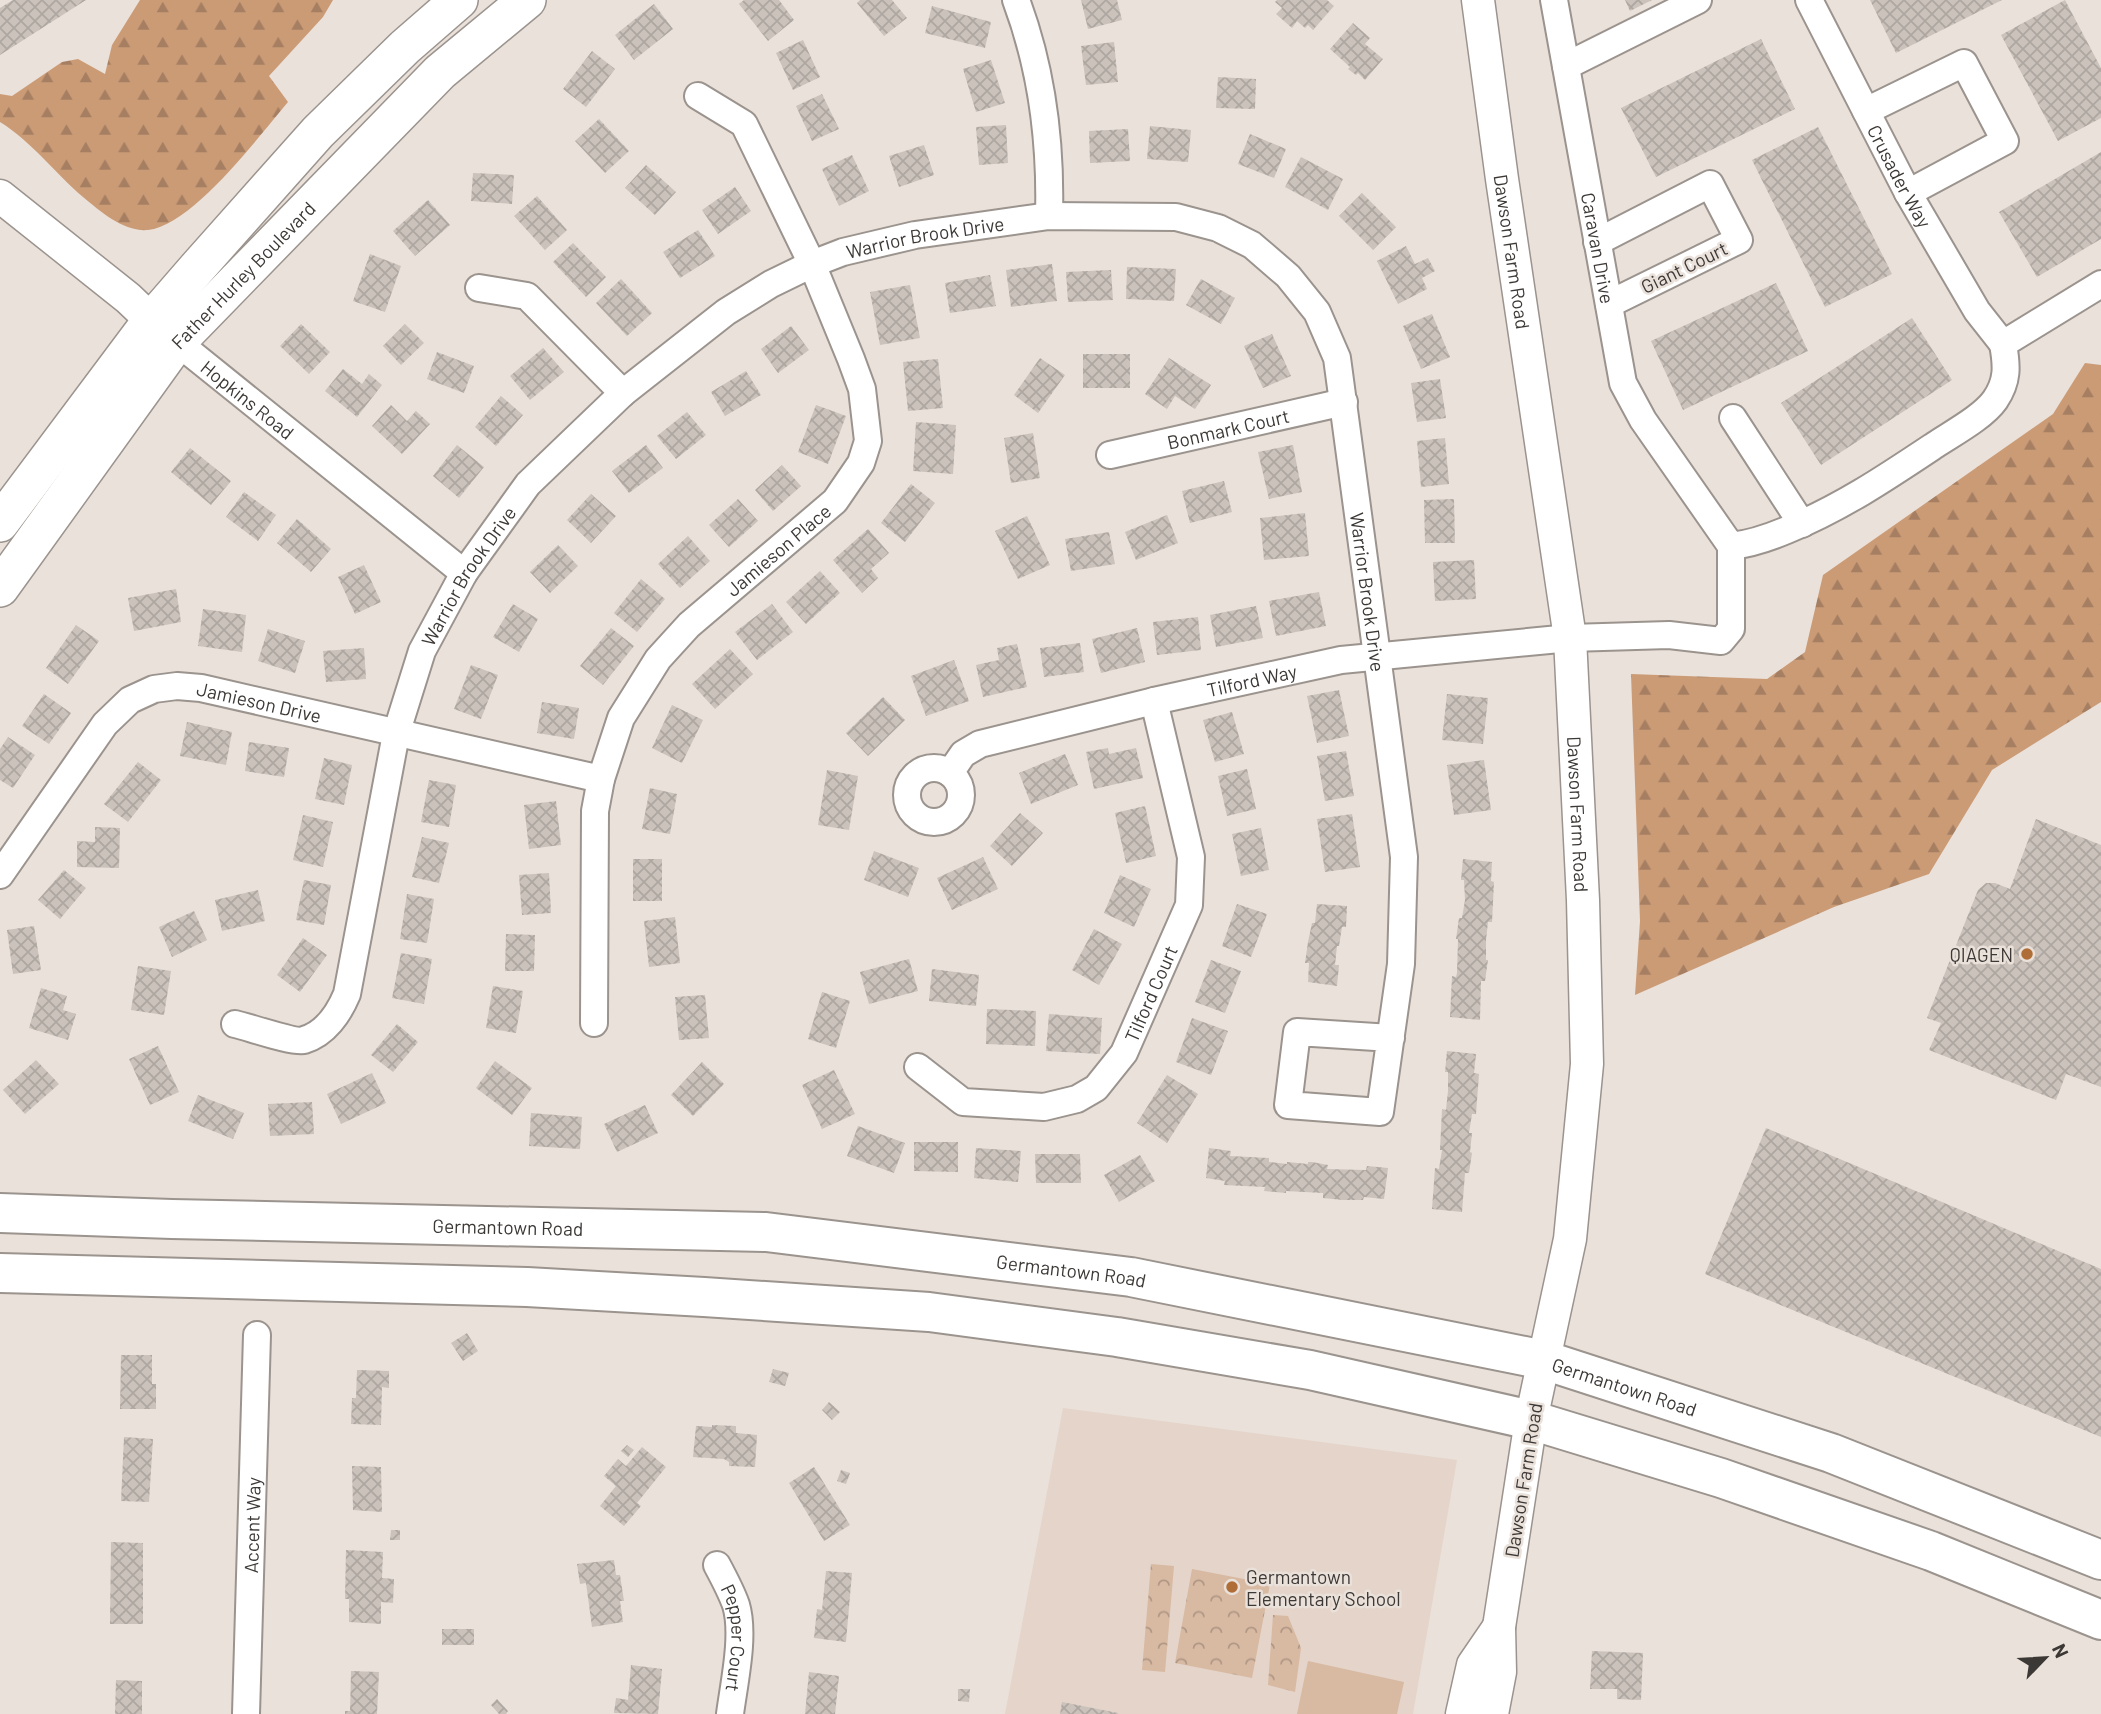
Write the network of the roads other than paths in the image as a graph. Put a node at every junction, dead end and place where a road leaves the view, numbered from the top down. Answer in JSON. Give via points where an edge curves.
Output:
{"nodes":[{"id":1,"x":458,"y":0,"type":"edge"},
{"id":2,"x":527,"y":0,"type":"edge"},
{"id":3,"x":1016,"y":0,"type":"edge"},
{"id":4,"x":1478,"y":0,"type":"edge"},
{"id":5,"x":1554,"y":0,"type":"edge"},
{"id":6,"x":1698,"y":0,"type":"edge"},
{"id":7,"x":1809,"y":0,"type":"edge"},
{"id":8,"x":1566,"y":66,"type":"junction"},
{"id":9,"x":698,"y":96,"type":"dead end"},
{"id":10,"x":1866,"y":111,"type":"junction"},
{"id":11,"x":1908,"y":193,"type":"junction"},
{"id":12,"x":0,"y":196,"type":"edge"},
{"id":13,"x":1049,"y":216,"type":"junction"},
{"id":14,"x":1597,"y":242,"type":"junction"},
{"id":15,"x":812,"y":264,"type":"junction"},
{"id":16,"x":2101,"y":284,"type":"edge"},
{"id":17,"x":479,"y":288,"type":"dead end"},
{"id":18,"x":1609,"y":304,"type":"junction"},
{"id":19,"x":164,"y":332,"type":"junction"},
{"id":20,"x":2003,"y":344,"type":"junction"},
{"id":21,"x":623,"y":393,"type":"junction"},
{"id":22,"x":1344,"y":402,"type":"junction"},
{"id":23,"x":1733,"y":418,"type":"dead end"},
{"id":24,"x":1110,"y":455,"type":"dead end"},
{"id":25,"x":0,"y":523,"type":"edge"},
{"id":26,"x":1802,"y":524,"type":"junction"},
{"id":27,"x":1731,"y":546,"type":"junction"},
{"id":28,"x":464,"y":573,"type":"junction"},
{"id":29,"x":0,"y":588,"type":"edge"},
{"id":30,"x":1570,"y":638,"type":"junction"},
{"id":31,"x":1378,"y":657,"type":"junction"},
{"id":32,"x":1154,"y":701,"type":"junction"},
{"id":33,"x":396,"y":734,"type":"junction"},
{"id":34,"x":950,"y":773,"type":"dead end"},
{"id":35,"x":601,"y":779,"type":"junction"},
{"id":36,"x":0,"y":876,"type":"edge"},
{"id":37,"x":594,"y":1023,"type":"dead end"},
{"id":38,"x":235,"y":1024,"type":"dead end"},
{"id":39,"x":1391,"y":1038,"type":"junction"},
{"id":40,"x":918,"y":1067,"type":"dead end"},
{"id":41,"x":0,"y":1213,"type":"edge"},
{"id":42,"x":0,"y":1273,"type":"edge"},
{"id":43,"x":257,"y":1335,"type":"dead end"},
{"id":44,"x":1544,"y":1360,"type":"junction"},
{"id":45,"x":1531,"y":1420,"type":"junction"},
{"id":46,"x":2101,"y":1560,"type":"edge"},
{"id":47,"x":717,"y":1565,"type":"dead end"},
{"id":48,"x":2101,"y":1620,"type":"edge"},
{"id":49,"x":1499,"y":1627,"type":"junction"},
{"id":50,"x":246,"y":1714,"type":"edge"},
{"id":51,"x":730,"y":1714,"type":"edge"},
{"id":52,"x":1462,"y":1714,"type":"edge"},
{"id":53,"x":1492,"y":1714,"type":"edge"}],
"edges":[{"from":1,"to":19,"type":"main road","name":"Father Hurley Boulevard","via":[[317,132]]},
{"from":2,"to":19,"type":"main road","name":"Father Hurley Boulevard","via":[[440,72]]},
{"from":3,"to":13,"type":"street","via":[[1043,92]]},
{"from":4,"to":30,"type":"street","name":"Dawson Farm Road"},
{"from":5,"to":8,"type":"street","name":"Caravan Drive"},
{"from":6,"to":8,"type":"street"},
{"from":7,"to":10,"type":"street","name":"Crusader Way"},
{"from":8,"to":14,"type":"street","name":"Caravan Drive"},
{"from":9,"to":15,"type":"street","name":"Jamieson Place","via":[[744,124]]},
{"from":10,"to":11,"type":"street","name":"Crusader Way"},
{"from":10,"to":11,"type":"street","via":[[1964,63],[2005,141]]},
{"from":11,"to":20,"type":"street","name":"Crusader Way","via":[[1977,311]]},
{"from":12,"to":19,"type":"street","name":"Hopkins Road"},
{"from":13,"to":15,"type":"street","name":"Warrior Brook Drive","via":[[915,235]]},
{"from":13,"to":22,"type":"street","name":"Warrior Brook Drive","via":[[1176,217],[1218,228],[1252,246],[1288,276],[1317,312],[1338,358]]},
{"from":14,"to":18,"type":"street","name":"Caravan Drive"},
{"from":14,"to":18,"type":"street","name":"Giant Court","via":[[1710,184],[1739,240]]},
{"from":15,"to":21,"type":"street","name":"Warrior Brook Drive","via":[[726,312]]},
{"from":15,"to":35,"type":"street","name":"Jamieson Place","via":[[862,389],[868,441],[862,463],[835,501],[689,625],[658,659],[621,718]]},
{"from":16,"to":20,"type":"street"},
{"from":17,"to":21,"type":"street","via":[[527,296]]},
{"from":18,"to":27,"type":"street","name":"Caravan Drive","via":[[1623,383],[1633,404]]},
{"from":19,"to":25,"type":"main road","name":"Father Hurley Boulevard"},
{"from":19,"to":28,"type":"street","name":"Hopkins Road"},
{"from":19,"to":29,"type":"main road","name":"Father Hurley Boulevard"},
{"from":20,"to":26,"type":"street","via":[[2008,369],[1994,402],[1852,500]]},
{"from":21,"to":28,"type":"street","name":"Warrior Brook Drive","via":[[528,484]]},
{"from":22,"to":24,"type":"street","name":"Bonmark Court"},
{"from":22,"to":31,"type":"street","name":"Warrior Brook Drive"},
{"from":23,"to":26,"type":"street"},
{"from":26,"to":27,"type":"street","via":[[1751,544]]},
{"from":27,"to":30,"type":"street","via":[[1731,629],[1721,641],[1669,635]]},
{"from":28,"to":33,"type":"street","name":"Warrior Brook Drive","via":[[422,651]]},
{"from":30,"to":31,"type":"street","name":"Tilford Way"},
{"from":30,"to":44,"type":"street","name":"Dawson Farm Road","via":[[1584,900],[1587,1064],[1570,1239]]},
{"from":31,"to":32,"type":"street","name":"Tilford Way","via":[[1341,660]]},
{"from":31,"to":39,"type":"street","name":"Warrior Brook Drive","via":[[1404,857],[1401,964]]},
{"from":32,"to":34,"type":"street","name":"Tilford Way","via":[[980,744],[963,754]]},
{"from":32,"to":40,"type":"street","name":"Tilford Court","via":[[1191,857],[1189,905],[1125,1053],[1096,1088],[1044,1107],[963,1102]]},
{"from":33,"to":35,"type":"street","name":"Jamieson Drive"},
{"from":33,"to":36,"type":"street","name":"Jamieson Drive","via":[[201,688],[154,689],[130,700],[105,724]]},
{"from":33,"to":38,"type":"street","name":"Warrior Brook Drive","via":[[347,994],[339,1012],[319,1033],[302,1041]]},
{"from":35,"to":37,"type":"street","name":"Jamieson Place","via":[[595,811]]},
{"from":39,"to":39,"type":"street","name":"Warrior Brook Drive","via":[[1380,1112],[1288,1105],[1297,1032]]},
{"from":41,"to":44,"type":"main road","name":"Germantown Road","via":[[766,1232],[1131,1277]]},
{"from":42,"to":45,"type":"main road","via":[[527,1287],[929,1312],[1310,1370]]},
{"from":43,"to":50,"type":"street","name":"Accent Way"},
{"from":44,"to":45,"type":"street","name":"Dawson Farm Road"},
{"from":44,"to":46,"type":"main road","name":"Germantown Road","via":[[1831,1453]]},
{"from":45,"to":48,"type":"main road","via":[[1721,1478],[1931,1551]]},
{"from":45,"to":49,"type":"street","name":"Dawson Farm Road"},
{"from":47,"to":51,"type":"street","name":"Pepper Court","via":[[737,1608]]},
{"from":49,"to":52,"type":"street","name":"Dawson Farm Road","via":[[1473,1665]]},
{"from":49,"to":53,"type":"street","name":"Dawson Farm Road","via":[[1500,1672]]}]}
